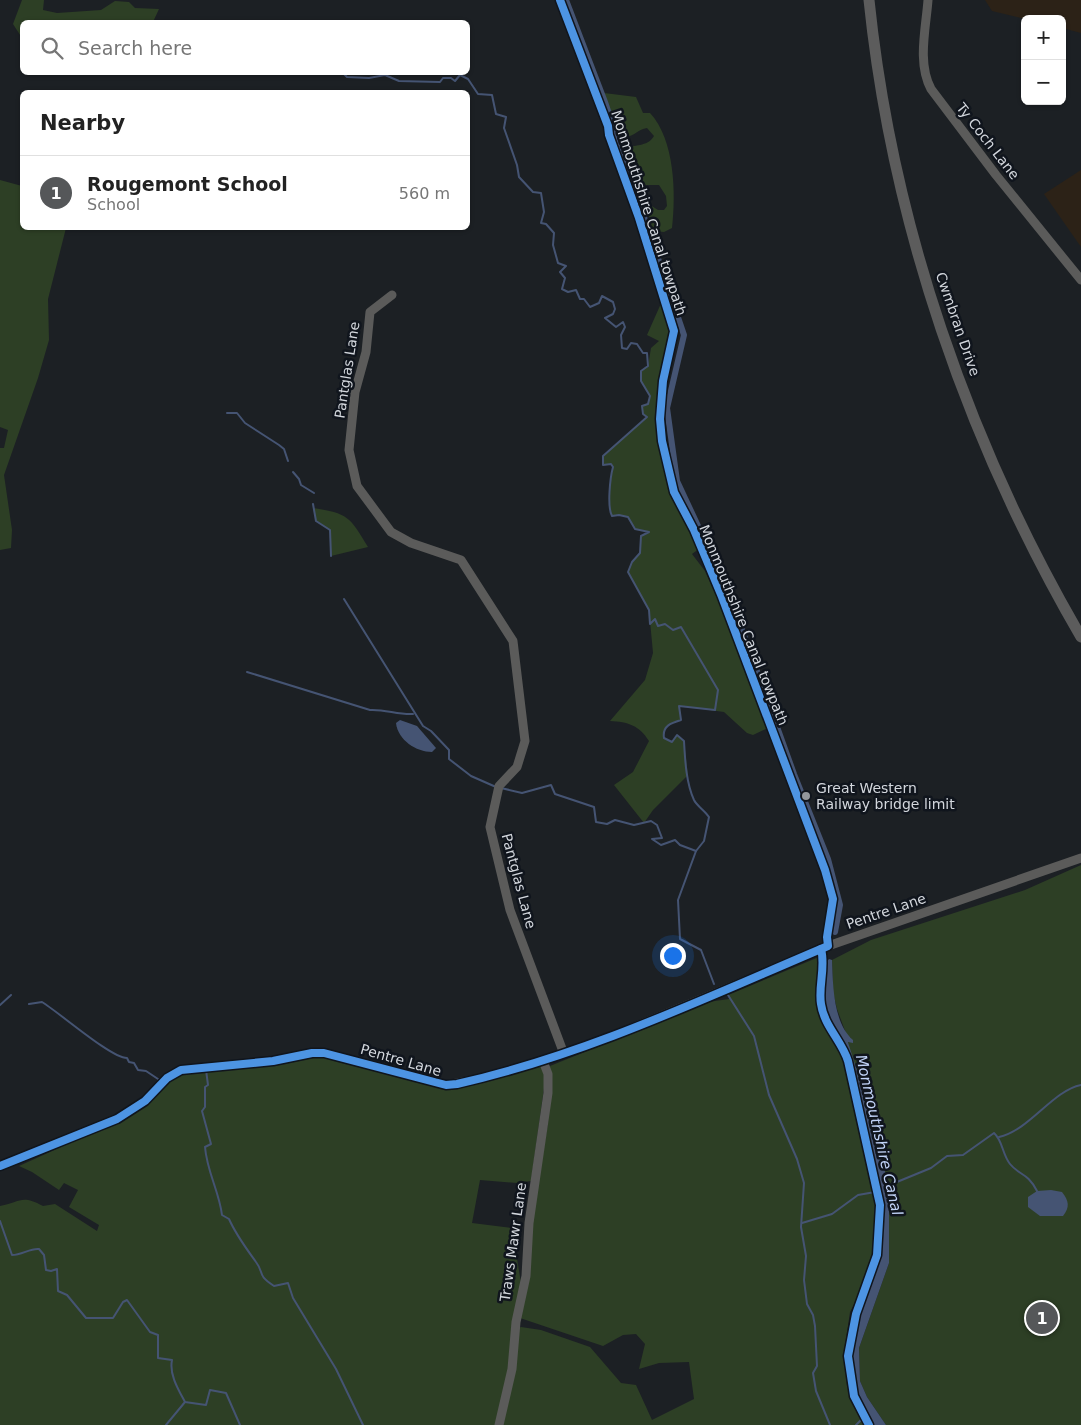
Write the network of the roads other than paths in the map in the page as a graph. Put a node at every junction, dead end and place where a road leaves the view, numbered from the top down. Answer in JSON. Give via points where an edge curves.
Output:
{"nodes":[{"id":1,"x":869,"y":0,"type":"edge"},
{"id":2,"x":928,"y":0,"type":"edge"},
{"id":3,"x":1081,"y":280,"type":"edge"},
{"id":4,"x":392,"y":295,"type":"dead end"},
{"id":5,"x":1081,"y":636,"type":"edge"},
{"id":6,"x":1081,"y":858,"type":"edge"},
{"id":7,"x":564,"y":1054,"type":"junction"},
{"id":8,"x":544,"y":1062,"type":"junction"},
{"id":9,"x":0,"y":1166,"type":"edge"},
{"id":10,"x":499,"y":1425,"type":"edge"}],
"edges":[{"from":1,"to":5,"type":"main road","name":"Cwmbran Drive","via":[[879,75],[902,193],[944,335],[999,476]]},
{"from":2,"to":3,"type":"street","name":"Ty Coch Lane","via":[[924,67],[931,89]]},
{"from":4,"to":7,"type":"street","name":"Pantglas Lane","via":[[370,312],[366,352],[354,392],[349,450],[357,486],[391,532],[411,543],[461,560],[513,641],[525,741],[517,767],[498,791],[490,827],[510,910]]},
{"from":6,"to":7,"type":"street","name":"Pentre Lane","via":[[828,946]]},
{"from":7,"to":8,"type":"street","name":"Pentre Lane"},
{"from":8,"to":9,"type":"street","name":"Pentre Lane","via":[[446,1085],[324,1053],[191,1068],[173,1074],[145,1101],[117,1119]]},
{"from":8,"to":10,"type":"street","name":"Traws Mawr Lane","via":[[548,1093],[529,1223],[526,1276],[516,1322],[512,1369]]}]}
